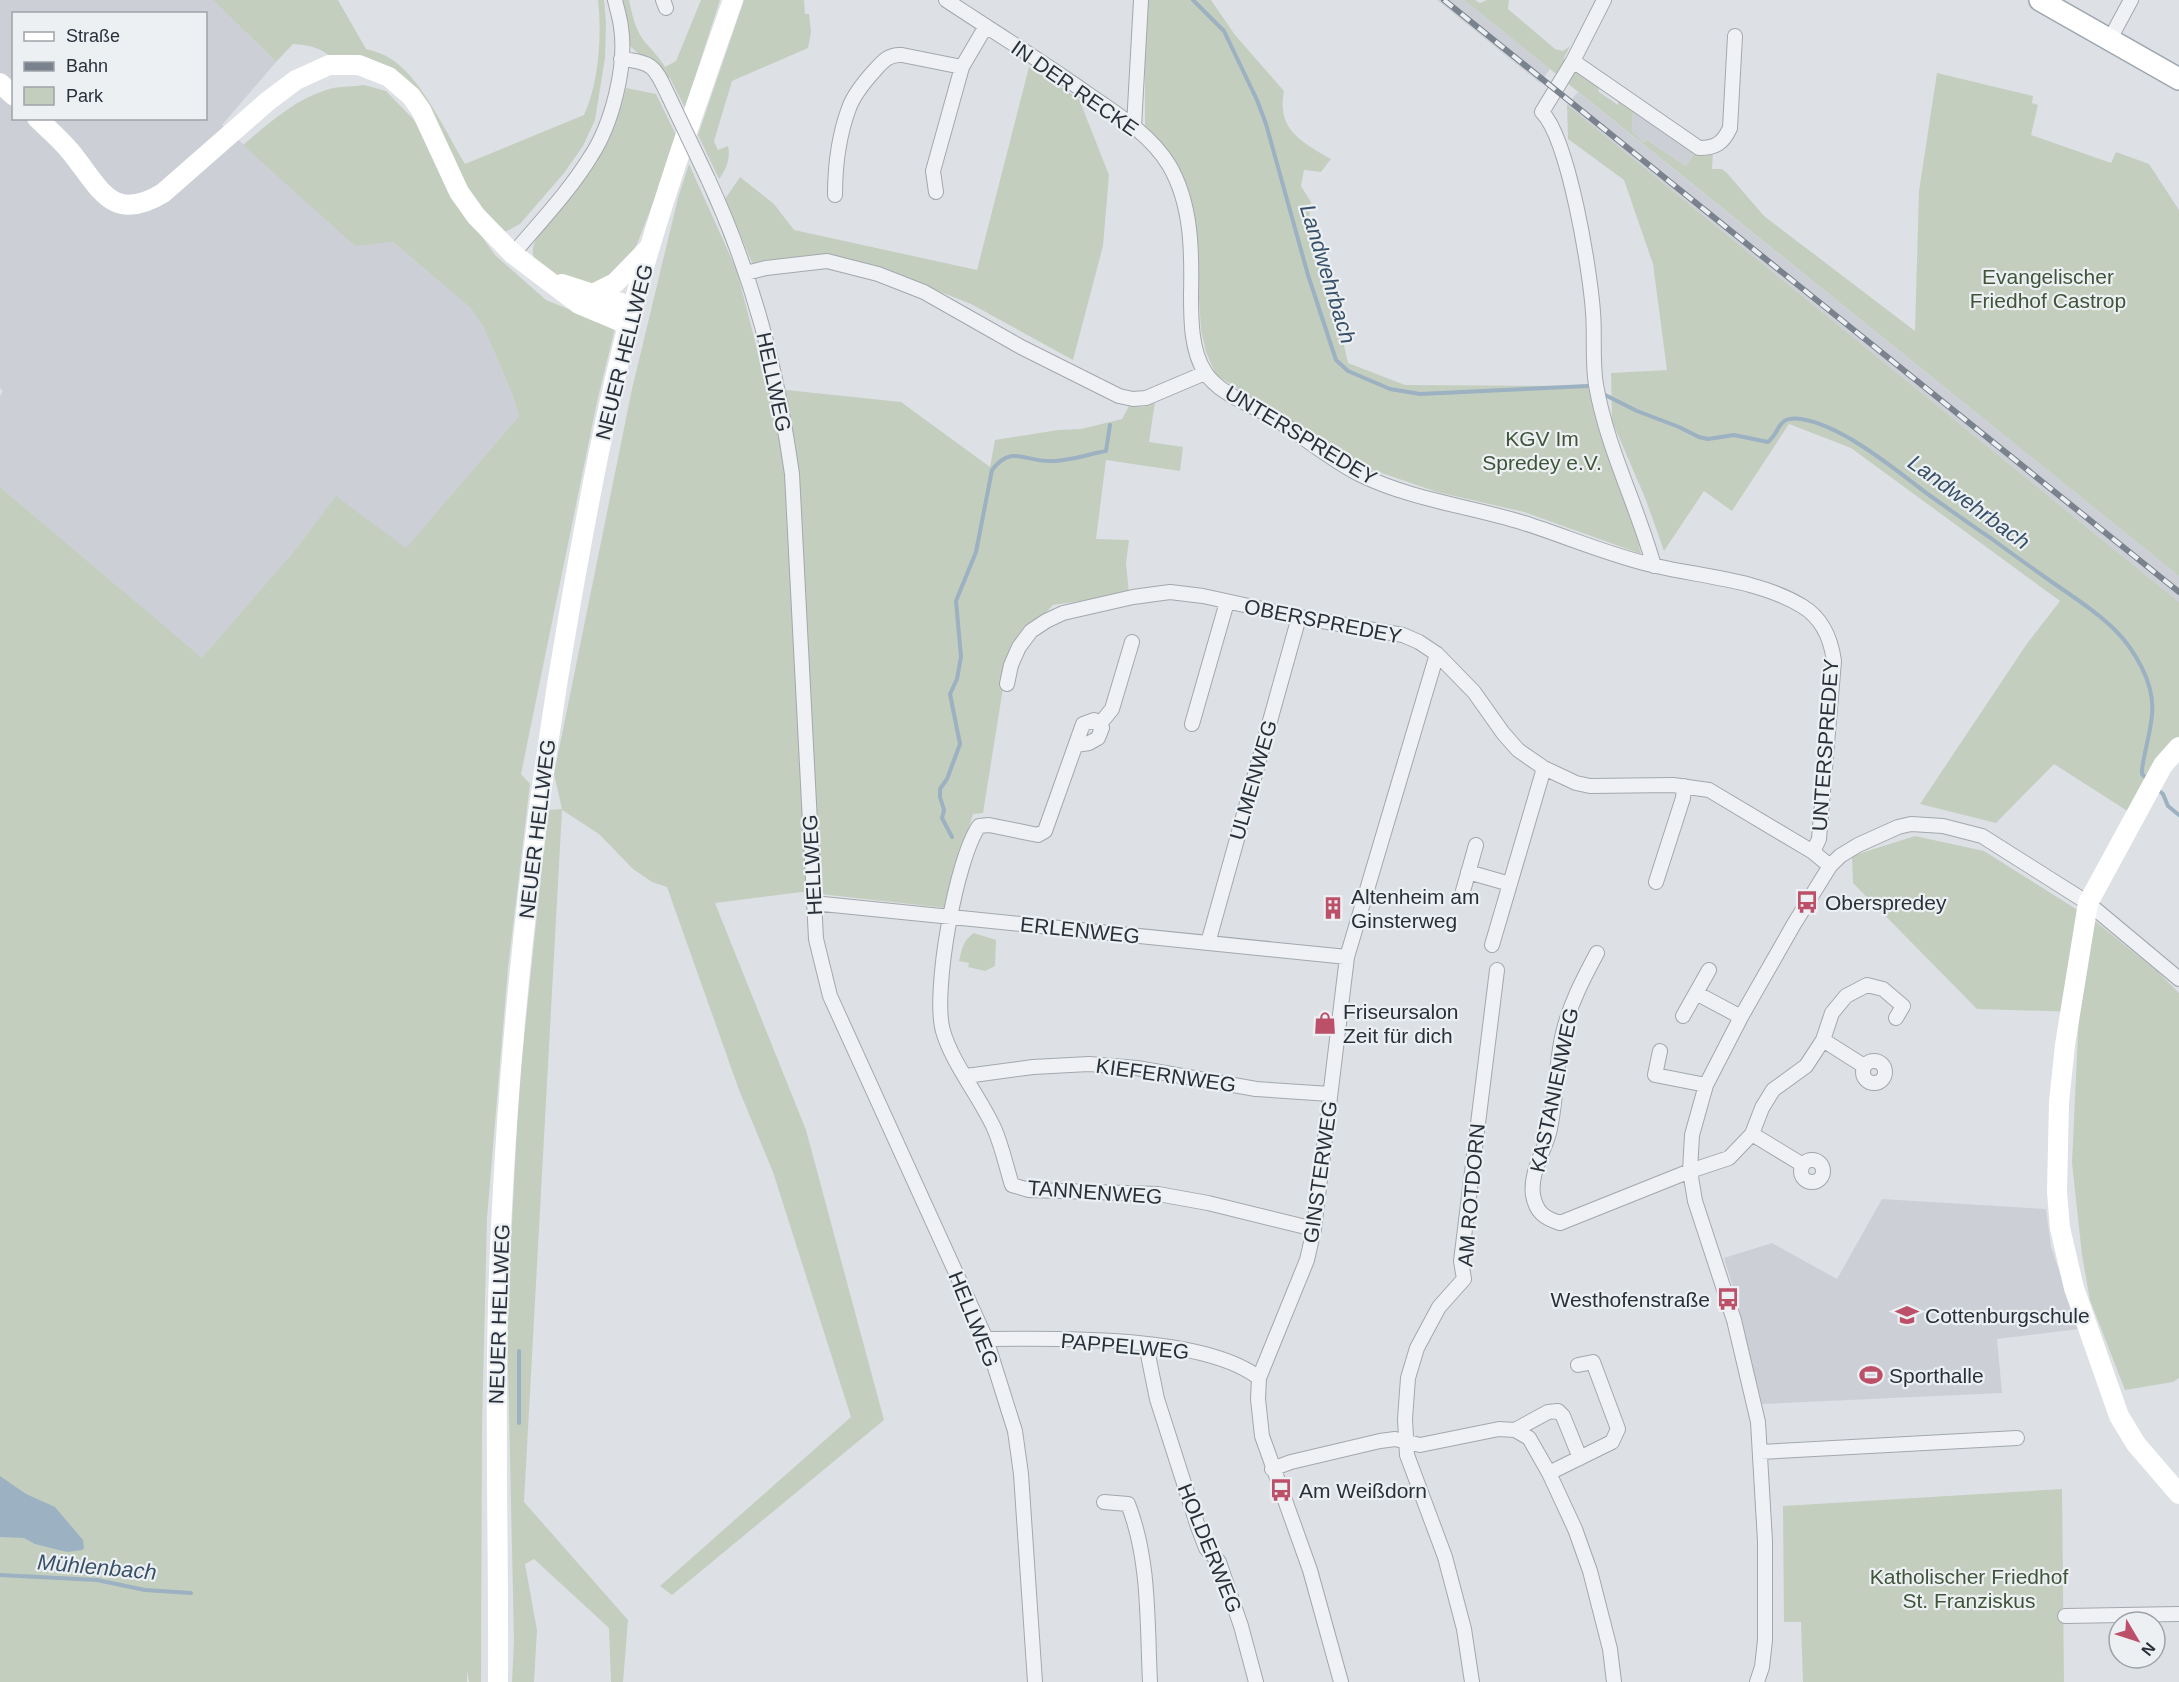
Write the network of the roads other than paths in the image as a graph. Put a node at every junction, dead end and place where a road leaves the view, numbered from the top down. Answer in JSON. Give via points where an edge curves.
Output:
{"nodes":[{"id":1,"x":615,"y":0,"type":"edge"},
{"id":2,"x":733,"y":0,"type":"edge"},
{"id":3,"x":946,"y":0,"type":"edge"},
{"id":4,"x":1141,"y":0,"type":"edge"},
{"id":5,"x":1604,"y":0,"type":"edge"},
{"id":6,"x":2040,"y":0,"type":"edge"},
{"id":7,"x":2131,"y":0,"type":"edge"},
{"id":8,"x":986,"y":26,"type":"junction"},
{"id":9,"x":1735,"y":36,"type":"dead end"},
{"id":10,"x":2110,"y":39,"type":"junction"},
{"id":11,"x":621,"y":59,"type":"junction"},
{"id":12,"x":1573,"y":61,"type":"junction"},
{"id":13,"x":962,"y":67,"type":"junction"},
{"id":14,"x":2179,"y":79,"type":"edge"},
{"id":15,"x":0,"y":83,"type":"edge"},
{"id":16,"x":12,"y":94,"type":"edge"},
{"id":17,"x":39,"y":120,"type":"edge"},
{"id":18,"x":1134,"y":126,"type":"junction"},
{"id":19,"x":936,"y":192,"type":"dead end"},
{"id":20,"x":835,"y":195,"type":"dead end"},
{"id":21,"x":650,"y":247,"type":"junction"},
{"id":22,"x":513,"y":254,"type":"junction"},
{"id":23,"x":746,"y":273,"type":"junction"},
{"id":24,"x":540,"y":275,"type":"junction"},
{"id":25,"x":593,"y":294,"type":"junction"},
{"id":26,"x":631,"y":316,"type":"junction"},
{"id":27,"x":1205,"y":373,"type":"junction"},
{"id":28,"x":1654,"y":566,"type":"junction"},
{"id":29,"x":1227,"y":602,"type":"junction"},
{"id":30,"x":1299,"y":617,"type":"junction"},
{"id":31,"x":1132,"y":642,"type":"dead end"},
{"id":32,"x":1437,"y":654,"type":"junction"},
{"id":33,"x":1007,"y":684,"type":"dead end"},
{"id":34,"x":1192,"y":724,"type":"dead end"},
{"id":35,"x":2179,"y":747,"type":"edge"},
{"id":36,"x":1544,"y":768,"type":"junction"},
{"id":37,"x":1684,"y":786,"type":"junction"},
{"id":38,"x":1476,"y":845,"type":"dead end"},
{"id":39,"x":1813,"y":852,"type":"junction"},
{"id":40,"x":1830,"y":866,"type":"junction"},
{"id":41,"x":1468,"y":872,"type":"junction"},
{"id":42,"x":1656,"y":882,"type":"dead end"},
{"id":43,"x":1510,"y":884,"type":"junction"},
{"id":44,"x":1461,"y":898,"type":"dead end"},
{"id":45,"x":813,"y":903,"type":"junction"},
{"id":46,"x":2088,"y":903,"type":"junction"},
{"id":47,"x":950,"y":918,"type":"junction"},
{"id":48,"x":1208,"y":943,"type":"junction"},
{"id":49,"x":1492,"y":945,"type":"dead end"},
{"id":50,"x":1597,"y":953,"type":"dead end"},
{"id":51,"x":1347,"y":957,"type":"junction"},
{"id":52,"x":1497,"y":970,"type":"dead end"},
{"id":53,"x":1709,"y":970,"type":"dead end"},
{"id":54,"x":2179,"y":979,"type":"edge"},
{"id":55,"x":1696,"y":993,"type":"junction"},
{"id":56,"x":1683,"y":1016,"type":"dead end"},
{"id":57,"x":1741,"y":1017,"type":"junction"},
{"id":58,"x":1896,"y":1018,"type":"dead end"},
{"id":59,"x":1823,"y":1040,"type":"junction"},
{"id":60,"x":1660,"y":1051,"type":"dead end"},
{"id":61,"x":1864,"y":1066,"type":"dead end"},
{"id":62,"x":966,"y":1076,"type":"junction"},
{"id":63,"x":1706,"y":1085,"type":"junction"},
{"id":64,"x":1330,"y":1094,"type":"junction"},
{"id":65,"x":1752,"y":1134,"type":"junction"},
{"id":66,"x":1803,"y":1166,"type":"dead end"},
{"id":67,"x":1690,"y":1171,"type":"junction"},
{"id":68,"x":1314,"y":1229,"type":"junction"},
{"id":69,"x":986,"y":1339,"type":"junction"},
{"id":70,"x":1146,"y":1345,"type":"junction"},
{"id":71,"x":1578,"y":1365,"type":"dead end"},
{"id":72,"x":1259,"y":1378,"type":"junction"},
{"id":73,"x":1515,"y":1430,"type":"junction"},
{"id":74,"x":2017,"y":1438,"type":"dead end"},
{"id":75,"x":1407,"y":1444,"type":"junction"},
{"id":76,"x":1760,"y":1452,"type":"junction"},
{"id":77,"x":1580,"y":1458,"type":"junction"},
{"id":78,"x":1272,"y":1468,"type":"junction"},
{"id":79,"x":1549,"y":1473,"type":"junction"},
{"id":80,"x":2179,"y":1494,"type":"edge"},
{"id":81,"x":1104,"y":1502,"type":"dead end"},
{"id":82,"x":2179,"y":1614,"type":"edge"},
{"id":83,"x":2065,"y":1616,"type":"dead end"},
{"id":84,"x":498,"y":1682,"type":"edge"},
{"id":85,"x":1035,"y":1682,"type":"edge"},
{"id":86,"x":1150,"y":1682,"type":"edge"},
{"id":87,"x":1256,"y":1682,"type":"edge"},
{"id":88,"x":1341,"y":1682,"type":"edge"},
{"id":89,"x":1472,"y":1682,"type":"edge"},
{"id":90,"x":1614,"y":1682,"type":"edge"},
{"id":91,"x":1757,"y":1682,"type":"edge"}],
"edges":[{"from":1,"to":11,"type":"street","via":[[622,29]]},
{"from":2,"to":21,"type":"street","name":"NEUER HELLWEG"},
{"from":3,"to":8,"type":"street","name":"IN DER RECKE"},
{"from":4,"to":18,"type":"street"},
{"from":5,"to":12,"type":"street"},
{"from":6,"to":10,"type":"main road"},
{"from":7,"to":10,"type":"street"},
{"from":8,"to":13,"type":"street"},
{"from":8,"to":18,"type":"street","name":"IN DER RECKE"},
{"from":9,"to":12,"type":"street","via":[[1730,128],[1716,146],[1699,147]]},
{"from":10,"to":14,"type":"main road"},
{"from":11,"to":22,"type":"street","via":[[618,84],[592,156]]},
{"from":11,"to":23,"type":"street","name":"HELLWEG","bridge":true,"via":[[643,62],[657,73],[726,219]]},
{"from":12,"to":28,"type":"street","via":[[1542,112],[1558,139],[1580,227],[1593,310],[1596,384],[1610,444],[1644,529]]},
{"from":13,"to":19,"type":"street","via":[[933,171]]},
{"from":13,"to":20,"type":"street","via":[[894,54],[885,59],[849,107],[835,173]]},
{"from":15,"to":16,"type":"street"},
{"from":17,"to":22,"type":"street","via":[[106,196],[125,205],[140,205],[163,193],[296,80],[329,65],[359,65],[389,77],[411,96],[459,192]]},
{"from":18,"to":27,"type":"street","name":"IN DER RECKE","via":[[1167,162],[1181,195],[1191,248],[1192,330]]},
{"from":21,"to":25,"type":"street","via":[[615,283]]},
{"from":21,"to":26,"type":"street","name":"NEUER HELLWEG"},
{"from":22,"to":24,"type":"street"},
{"from":23,"to":27,"type":"street","name":"UNTERSPREDEY","via":[[827,261],[878,274],[924,292],[1119,396],[1146,398]]},
{"from":23,"to":45,"type":"street","name":"HELLWEG","via":[[774,368],[792,474]]},
{"from":24,"to":25,"type":"street"},
{"from":24,"to":26,"type":"street","via":[[579,304]]},
{"from":25,"to":26,"type":"street"},
{"from":26,"to":84,"type":"street","name":"NEUER HELLWEG","via":[[604,426],[554,696],[514,1023],[501,1228],[496,1430]]},
{"from":27,"to":28,"type":"street","name":"UNTERSPREDEY","via":[[1239,399],[1377,482],[1407,494],[1525,523]]},
{"from":28,"to":39,"type":"street","name":"UNTERSPREDEY","via":[[1780,594],[1806,608],[1826,630],[1834,661],[1819,839]]},
{"from":29,"to":30,"type":"street","name":"OBERSPREDEY"},
{"from":29,"to":33,"type":"street","name":"OBERSPREDEY","via":[[1170,592],[1063,613],[1031,631],[1018,646]]},
{"from":29,"to":34,"type":"street","name":"OBERSPREDEY"},
{"from":30,"to":32,"type":"street","name":"OBERSPREDEY","via":[[1402,635]]},
{"from":30,"to":48,"type":"street","name":"ULMENWEG"},
{"from":31,"to":47,"type":"street","name":"TANNENWEG","via":[[1112,709],[1099,726],[1094,720],[1083,724],[1045,831],[1038,835],[979,826],[967,848]]},
{"from":32,"to":36,"type":"street","name":"OBERSPREDEY","via":[[1474,692],[1518,750]]},
{"from":32,"to":51,"type":"street","name":"GINSTERWEG"},
{"from":35,"to":46,"type":"street","via":[[2151,785]]},
{"from":36,"to":37,"type":"street","name":"OBERSPREDEY","via":[[1590,786]]},
{"from":36,"to":43,"type":"street"},
{"from":37,"to":39,"type":"street","name":"OBERSPREDEY","via":[[1718,794]]},
{"from":37,"to":42,"type":"street"},
{"from":38,"to":41,"type":"street"},
{"from":39,"to":40,"type":"street","name":"OBERSPREDEY"},
{"from":40,"to":46,"type":"street","via":[[1858,845],[1898,827],[1943,826],[1982,836]]},
{"from":40,"to":57,"type":"street"},
{"from":41,"to":43,"type":"street"},
{"from":41,"to":44,"type":"street"},
{"from":43,"to":49,"type":"street"},
{"from":45,"to":47,"type":"street","name":"ERLENWEG"},
{"from":45,"to":69,"type":"street","name":"HELLWEG","via":[[816,939],[830,996]]},
{"from":46,"to":54,"type":"street"},
{"from":46,"to":80,"type":"street","via":[[2059,1102],[2060,1228],[2074,1288],[2119,1416],[2136,1444]]},
{"from":47,"to":48,"type":"street","name":"ERLENWEG"},
{"from":47,"to":62,"type":"street","name":"TANNENWEG","via":[[940,1011],[943,1031]]},
{"from":48,"to":51,"type":"street","name":"ERLENWEG"},
{"from":50,"to":67,"type":"street","name":"KASTANIENWEG","via":[[1578,989],[1562,1036],[1548,1135],[1534,1173],[1533,1195],[1538,1211],[1545,1218],[1560,1222]]},
{"from":51,"to":64,"type":"street","name":"GINSTERWEG"},
{"from":52,"to":75,"type":"street","name":"AM ROTDORN","via":[[1461,1261],[1464,1279],[1439,1307],[1417,1348],[1408,1378]]},
{"from":53,"to":55,"type":"street"},
{"from":55,"to":56,"type":"street"},
{"from":55,"to":57,"type":"street"},
{"from":57,"to":63,"type":"street"},
{"from":58,"to":59,"type":"street","via":[[1903,1006],[1883,989],[1867,985],[1846,996],[1832,1013]]},
{"from":59,"to":61,"type":"street"},
{"from":59,"to":65,"type":"street","via":[[1806,1066],[1773,1090]]},
{"from":60,"to":63,"type":"street","via":[[1655,1075]]},
{"from":62,"to":64,"type":"street","name":"KIEFERNWEG","via":[[1089,1064],[1137,1068],[1256,1089]]},
{"from":62,"to":68,"type":"street","name":"TANNENWEG","via":[[995,1129],[1012,1185],[1029,1190],[1158,1194]]},
{"from":63,"to":67,"type":"street","via":[[1692,1136]]},
{"from":64,"to":68,"type":"street","name":"GINSTERWEG"},
{"from":65,"to":66,"type":"street"},
{"from":65,"to":67,"type":"street","via":[[1728,1158]]},
{"from":67,"to":76,"type":"street","via":[[1695,1202],[1742,1352],[1758,1422]]},
{"from":68,"to":72,"type":"street","name":"GINSTERWEG","via":[[1307,1260]]},
{"from":69,"to":70,"type":"street","name":"PAPPELWEG","via":[[1069,1338]]},
{"from":69,"to":85,"type":"street","name":"HELLWEG","via":[[1015,1431]]},
{"from":70,"to":72,"type":"street","name":"PAPPELWEG","via":[[1205,1353],[1247,1368]]},
{"from":70,"to":87,"type":"street","name":"HOLDERWEG","via":[[1157,1399],[1198,1527],[1206,1548],[1219,1562]]},
{"from":71,"to":77,"type":"street","via":[[1593,1362],[1618,1429],[1612,1442]]},
{"from":72,"to":78,"type":"street","name":"GINSTERWEG","via":[[1262,1436]]},
{"from":73,"to":75,"type":"street","via":[[1499,1429],[1420,1445]]},
{"from":73,"to":77,"type":"street","via":[[1548,1412],[1558,1411]]},
{"from":73,"to":79,"type":"street","via":[[1529,1438]]},
{"from":74,"to":76,"type":"street"},
{"from":75,"to":78,"type":"street","via":[[1395,1439],[1380,1441]]},
{"from":75,"to":89,"type":"street","name":"AM ROTDORN","via":[[1407,1455],[1445,1557],[1464,1629]]},
{"from":76,"to":91,"type":"street","via":[[1765,1616],[1762,1667]]},
{"from":77,"to":79,"type":"street"},
{"from":78,"to":88,"type":"street","name":"GINSTERWEG","via":[[1310,1570]]},
{"from":79,"to":90,"type":"street","via":[[1590,1570],[1610,1649]]},
{"from":81,"to":86,"type":"street","via":[[1128,1504],[1143,1558]]},
{"from":82,"to":83,"type":"street"}]}
